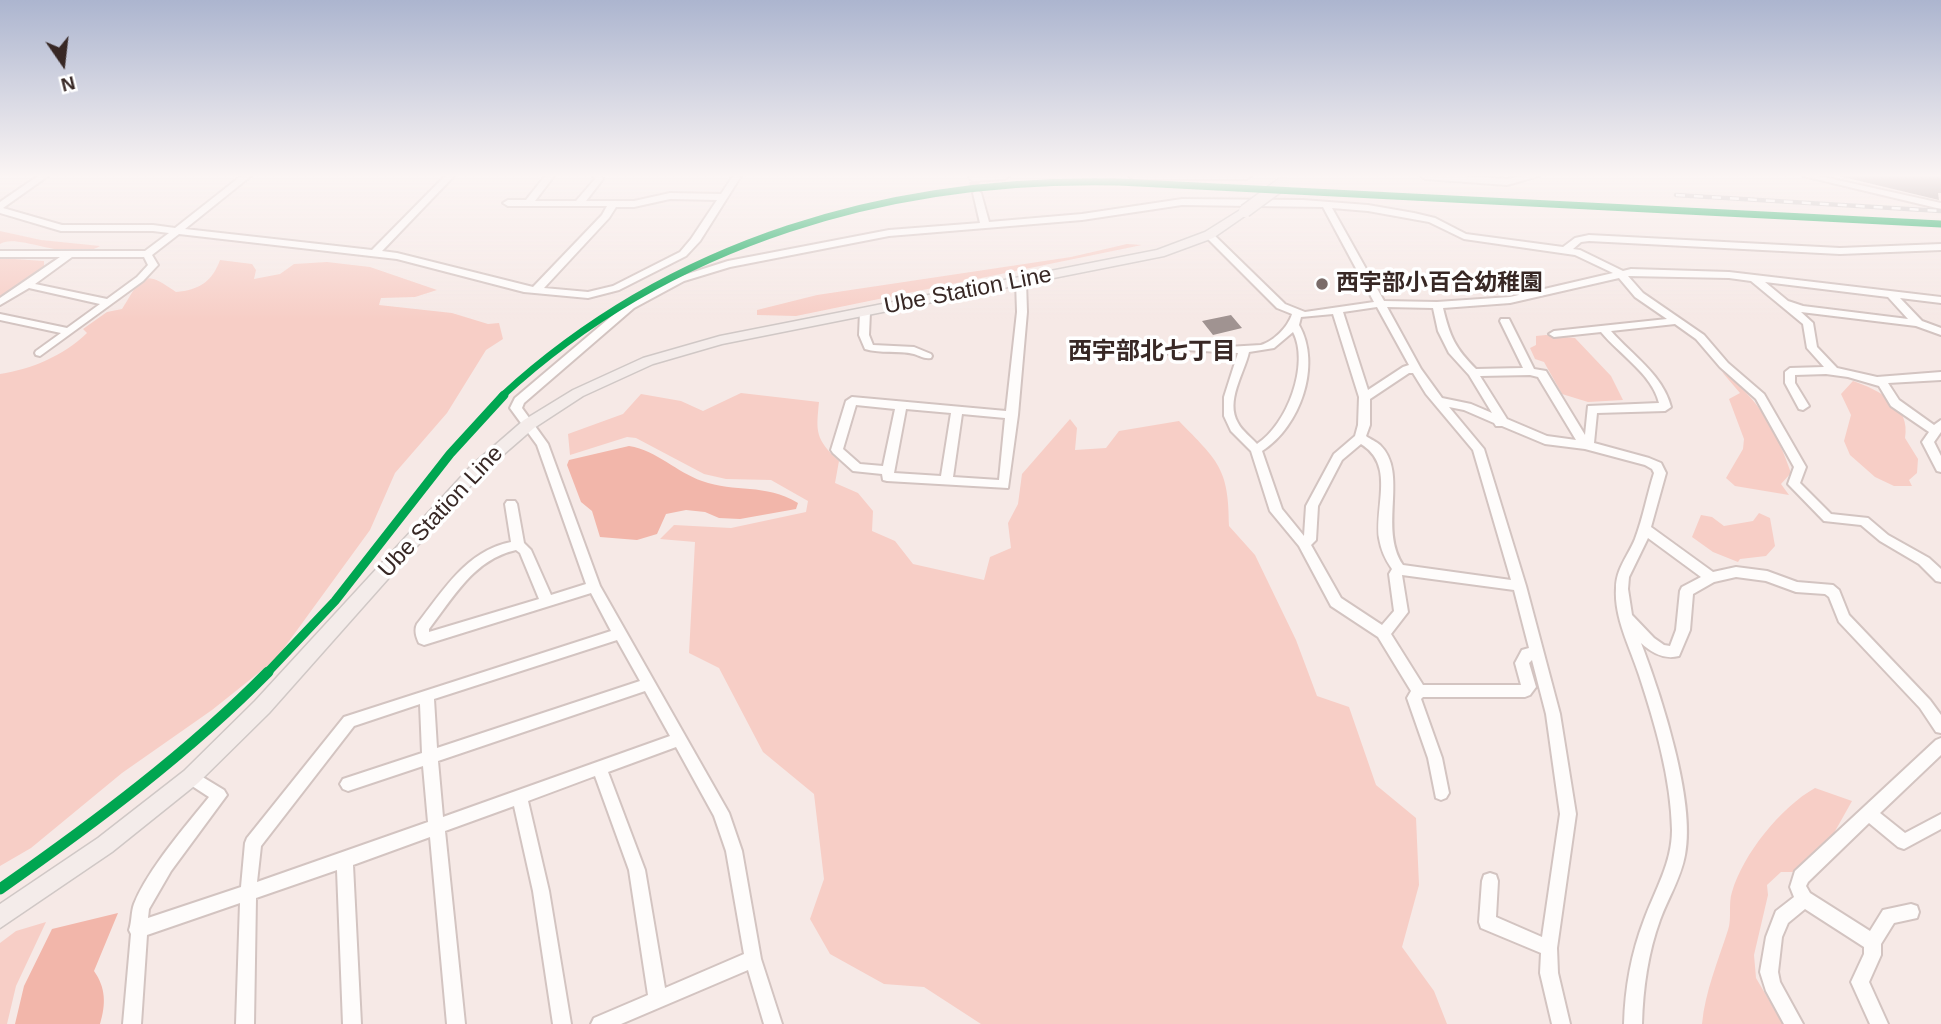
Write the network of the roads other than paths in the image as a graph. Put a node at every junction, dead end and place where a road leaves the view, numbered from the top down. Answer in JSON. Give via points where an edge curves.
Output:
{"nodes":[{"id":1,"x":48,"y":224,"type":"edge"},
{"id":2,"x":188,"y":224,"type":"edge"},
{"id":3,"x":403,"y":224,"type":"edge"},
{"id":4,"x":599,"y":224,"type":"edge"},
{"id":5,"x":705,"y":224,"type":"edge"},
{"id":6,"x":977,"y":224,"type":"edge"},
{"id":7,"x":1226,"y":224,"type":"edge"},
{"id":8,"x":1336,"y":224,"type":"edge"},
{"id":9,"x":1436,"y":224,"type":"edge"},
{"id":10,"x":180,"y":230,"type":"junction"},
{"id":11,"x":1209,"y":235,"type":"junction"},
{"id":12,"x":1941,"y":247,"type":"edge"},
{"id":13,"x":1566,"y":249,"type":"junction"},
{"id":14,"x":72,"y":253,"type":"junction"},
{"id":15,"x":0,"y":254,"type":"edge"},
{"id":16,"x":147,"y":254,"type":"junction"},
{"id":17,"x":374,"y":254,"type":"junction"},
{"id":18,"x":657,"y":267,"type":"junction"},
{"id":19,"x":1620,"y":273,"type":"junction"},
{"id":20,"x":1754,"y":278,"type":"junction"},
{"id":21,"x":681,"y":279,"type":"junction"},
{"id":22,"x":1021,"y":281,"type":"junction"},
{"id":23,"x":27,"y":285,"type":"junction"},
{"id":24,"x":536,"y":290,"type":"junction"},
{"id":25,"x":1890,"y":293,"type":"junction"},
{"id":26,"x":1941,"y":300,"type":"edge"},
{"id":27,"x":0,"y":302,"type":"edge"},
{"id":28,"x":107,"y":302,"type":"junction"},
{"id":29,"x":1378,"y":304,"type":"junction"},
{"id":30,"x":1787,"y":304,"type":"junction"},
{"id":31,"x":1437,"y":305,"type":"junction"},
{"id":32,"x":1337,"y":311,"type":"junction"},
{"id":33,"x":865,"y":312,"type":"junction"},
{"id":34,"x":0,"y":317,"type":"edge"},
{"id":35,"x":1295,"y":320,"type":"junction"},
{"id":36,"x":1505,"y":321,"type":"dead end"},
{"id":37,"x":1677,"y":321,"type":"junction"},
{"id":38,"x":1918,"y":323,"type":"junction"},
{"id":39,"x":68,"y":331,"type":"junction"},
{"id":40,"x":1605,"y":331,"type":"junction"},
{"id":41,"x":1941,"y":332,"type":"edge"},
{"id":42,"x":1553,"y":334,"type":"dead end"},
{"id":43,"x":1244,"y":350,"type":"junction"},
{"id":44,"x":40,"y":352,"type":"dead end"},
{"id":45,"x":1152,"y":354,"type":"dead end"},
{"id":46,"x":927,"y":356,"type":"dead end"},
{"id":47,"x":1416,"y":369,"type":"junction"},
{"id":48,"x":1833,"y":370,"type":"junction"},
{"id":49,"x":1530,"y":371,"type":"junction"},
{"id":50,"x":1473,"y":373,"type":"junction"},
{"id":51,"x":1941,"y":376,"type":"edge"},
{"id":52,"x":1883,"y":384,"type":"junction"},
{"id":53,"x":1366,"y":397,"type":"junction"},
{"id":54,"x":1440,"y":401,"type":"junction"},
{"id":55,"x":901,"y":406,"type":"junction"},
{"id":56,"x":1803,"y":406,"type":"dead end"},
{"id":57,"x":957,"y":410,"type":"junction"},
{"id":58,"x":1012,"y":415,"type":"junction"},
{"id":59,"x":1500,"y":423,"type":"junction"},
{"id":60,"x":529,"y":425,"type":"junction"},
{"id":61,"x":1938,"y":428,"type":"edge"},
{"id":62,"x":1360,"y":438,"type":"junction"},
{"id":63,"x":1585,"y":445,"type":"junction"},
{"id":64,"x":1256,"y":450,"type":"junction"},
{"id":65,"x":1941,"y":468,"type":"edge"},
{"id":66,"x":887,"y":470,"type":"junction"},
{"id":67,"x":946,"y":481,"type":"junction"},
{"id":68,"x":511,"y":504,"type":"dead end"},
{"id":69,"x":1644,"y":529,"type":"junction"},
{"id":70,"x":1303,"y":543,"type":"junction"},
{"id":71,"x":518,"y":545,"type":"junction"},
{"id":72,"x":1399,"y":569,"type":"junction"},
{"id":73,"x":1941,"y":577,"type":"edge"},
{"id":74,"x":1711,"y":578,"type":"junction"},
{"id":75,"x":1520,"y":586,"type":"junction"},
{"id":76,"x":594,"y":587,"type":"junction"},
{"id":77,"x":547,"y":602,"type":"junction"},
{"id":78,"x":1628,"y":621,"type":"junction"},
{"id":79,"x":1383,"y":633,"type":"junction"},
{"id":80,"x":621,"y":634,"type":"junction"},
{"id":81,"x":1537,"y":654,"type":"junction"},
{"id":82,"x":649,"y":684,"type":"junction"},
{"id":83,"x":1419,"y":691,"type":"junction"},
{"id":84,"x":427,"y":695,"type":"junction"},
{"id":85,"x":1941,"y":727,"type":"edge"},
{"id":86,"x":680,"y":739,"type":"junction"},
{"id":87,"x":1941,"y":745,"type":"edge"},
{"id":88,"x":430,"y":759,"type":"junction"},
{"id":89,"x":599,"y":768,"type":"junction"},
{"id":90,"x":191,"y":777,"type":"junction"},
{"id":91,"x":348,"y":784,"type":"dead end"},
{"id":92,"x":1441,"y":793,"type":"dead end"},
{"id":93,"x":519,"y":796,"type":"junction"},
{"id":94,"x":1869,"y":813,"type":"junction"},
{"id":95,"x":1941,"y":821,"type":"edge"},
{"id":96,"x":436,"y":827,"type":"junction"},
{"id":97,"x":345,"y":860,"type":"junction"},
{"id":98,"x":1490,"y":881,"type":"dead end"},
{"id":99,"x":248,"y":894,"type":"junction"},
{"id":100,"x":1804,"y":899,"type":"junction"},
{"id":101,"x":1912,"y":912,"type":"dead end"},
{"id":102,"x":0,"y":918,"type":"edge"},
{"id":103,"x":137,"y":929,"type":"junction"},
{"id":104,"x":1872,"y":942,"type":"junction"},
{"id":105,"x":1549,"y":948,"type":"junction"},
{"id":106,"x":753,"y":959,"type":"junction"},
{"id":107,"x":658,"y":1000,"type":"junction"},
{"id":108,"x":1634,"y":1023,"type":"edge"},
{"id":109,"x":132,"y":1024,"type":"edge"},
{"id":110,"x":245,"y":1024,"type":"edge"},
{"id":111,"x":352,"y":1024,"type":"edge"},
{"id":112,"x":456,"y":1024,"type":"edge"},
{"id":113,"x":562,"y":1024,"type":"edge"},
{"id":114,"x":600,"y":1024,"type":"edge"},
{"id":115,"x":773,"y":1024,"type":"edge"},
{"id":116,"x":1561,"y":1024,"type":"edge"},
{"id":117,"x":1794,"y":1024,"type":"edge"},
{"id":118,"x":1879,"y":1024,"type":"edge"}],
"edges":[{"from":1,"to":10,"type":"street","via":[[61,228]]},
{"from":2,"to":10,"type":"street"},
{"from":3,"to":17,"type":"street"},
{"from":4,"to":24,"type":"street"},
{"from":5,"to":18,"type":"street","via":[[688,249]]},
{"from":6,"to":21,"type":"street","via":[[812,246]]},
{"from":7,"to":11,"type":"main road","name":"Ube Station Line","bridge":true},
{"from":8,"to":29,"type":"street"},
{"from":9,"to":13,"type":"street","via":[[1464,236]]},
{"from":10,"to":16,"type":"street"},
{"from":10,"to":17,"type":"street"},
{"from":11,"to":22,"type":"main road","name":"Ube Station Line","via":[[1160,253]]},
{"from":11,"to":35,"type":"street"},
{"from":12,"to":13,"type":"street","via":[[1840,251],[1590,238]]},
{"from":13,"to":19,"type":"street"},
{"from":14,"to":15,"type":"street"},
{"from":14,"to":16,"type":"street"},
{"from":14,"to":23,"type":"street"},
{"from":16,"to":28,"type":"street","via":[[153,265],[150,269]]},
{"from":17,"to":24,"type":"street"},
{"from":18,"to":21,"type":"street"},
{"from":18,"to":24,"type":"street","via":[[598,294]]},
{"from":19,"to":20,"type":"street","via":[[1699,272]]},
{"from":19,"to":31,"type":"street","via":[[1510,300]]},
{"from":19,"to":37,"type":"street","via":[[1639,295]]},
{"from":20,"to":25,"type":"street"},
{"from":20,"to":30,"type":"street"},
{"from":21,"to":60,"type":"street","via":[[620,313],[519,401],[516,408]]},
{"from":22,"to":33,"type":"main road","name":"Ube Station Line"},
{"from":22,"to":58,"type":"street"},
{"from":23,"to":27,"type":"street"},
{"from":23,"to":28,"type":"street"},
{"from":25,"to":26,"type":"street"},
{"from":25,"to":38,"type":"street"},
{"from":28,"to":39,"type":"street"},
{"from":29,"to":31,"type":"street"},
{"from":29,"to":32,"type":"street"},
{"from":29,"to":47,"type":"street"},
{"from":30,"to":38,"type":"street"},
{"from":30,"to":48,"type":"street","via":[[1808,323],[1812,348]]},
{"from":31,"to":50,"type":"street","via":[[1454,353]]},
{"from":32,"to":35,"type":"street"},
{"from":32,"to":53,"type":"street"},
{"from":33,"to":46,"type":"street","via":[[864,335],[869,347],[921,351]]},
{"from":33,"to":60,"type":"main road","name":"Ube Station Line","via":[[658,357],[596,383]]},
{"from":34,"to":39,"type":"street"},
{"from":35,"to":43,"type":"street","via":[[1270,346]]},
{"from":35,"to":64,"type":"street","via":[[1303,356],[1300,390],[1268,444]]},
{"from":36,"to":49,"type":"street"},
{"from":37,"to":40,"type":"street"},
{"from":37,"to":73,"type":"street","via":[[1700,337],[1760,397],[1800,467],[1796,489],[1828,518],[1864,521]]},
{"from":38,"to":41,"type":"street"},
{"from":39,"to":44,"type":"street"},
{"from":40,"to":42,"type":"street"},
{"from":40,"to":63,"type":"street","via":[[1651,379],[1665,407],[1591,409],[1590,440]]},
{"from":43,"to":45,"type":"street","via":[[1184,346]]},
{"from":43,"to":64,"type":"street","via":[[1229,412],[1236,429]]},
{"from":47,"to":53,"type":"street","via":[[1407,369]]},
{"from":47,"to":54,"type":"street"},
{"from":48,"to":52,"type":"street"},
{"from":48,"to":56,"type":"street","via":[[1790,372],[1790,383]]},
{"from":49,"to":50,"type":"street"},
{"from":49,"to":63,"type":"street","via":[[1542,374]]},
{"from":50,"to":59,"type":"street"},
{"from":51,"to":52,"type":"street","via":[[1883,378]]},
{"from":52,"to":61,"type":"street","via":[[1895,403]]},
{"from":53,"to":62,"type":"street"},
{"from":54,"to":59,"type":"street","via":[[1467,407]]},
{"from":54,"to":75,"type":"street","via":[[1478,449]]},
{"from":55,"to":57,"type":"street"},
{"from":55,"to":66,"type":"street"},
{"from":55,"to":66,"type":"street","via":[[852,401],[837,450],[858,468]]},
{"from":57,"to":58,"type":"street"},
{"from":57,"to":67,"type":"street"},
{"from":58,"to":67,"type":"street","via":[[1004,485]]},
{"from":59,"to":63,"type":"street","via":[[1545,440]]},
{"from":60,"to":76,"type":"street","via":[[542,444]]},
{"from":60,"to":90,"type":"main road","name":"Ube Station Line","via":[[476,470],[262,707]]},
{"from":61,"to":65,"type":"street","via":[[1928,442]]},
{"from":62,"to":70,"type":"street","via":[[1331,467],[1312,506],[1310,540]]},
{"from":62,"to":72,"type":"street","via":[[1381,450],[1387,471],[1385,533],[1390,558]]},
{"from":63,"to":69,"type":"street","via":[[1657,466],[1660,473]]},
{"from":64,"to":70,"type":"street","via":[[1276,511]]},
{"from":66,"to":67,"type":"street","via":[[887,477]]},
{"from":68,"to":71,"type":"street"},
{"from":69,"to":74,"type":"street"},
{"from":69,"to":78,"type":"street","via":[[1623,578]]},
{"from":70,"to":79,"type":"street","via":[[1336,602]]},
{"from":71,"to":77,"type":"street","via":[[525,550]]},
{"from":71,"to":77,"type":"street","via":[[498,547],[479,557],[422,628],[424,639]]},
{"from":72,"to":75,"type":"street"},
{"from":72,"to":79,"type":"street","via":[[1395,574],[1401,612]]},
{"from":74,"to":78,"type":"street","via":[[1687,591],[1683,630],[1674,652],[1666,653],[1647,642]]},
{"from":74,"to":85,"type":"street","via":[[1754,573],[1796,587],[1828,589],[1844,618]]},
{"from":75,"to":81,"type":"street"},
{"from":76,"to":77,"type":"street"},
{"from":76,"to":80,"type":"street"},
{"from":78,"to":108,"type":"street","via":[[1646,674],[1680,823],[1671,881],[1644,948],[1634,992]]},
{"from":79,"to":83,"type":"street"},
{"from":80,"to":82,"type":"street"},
{"from":80,"to":84,"type":"street"},
{"from":81,"to":83,"type":"street","via":[[1527,654],[1522,663],[1529,687],[1525,691]]},
{"from":81,"to":105,"type":"street","via":[[1553,714],[1568,814]]},
{"from":82,"to":86,"type":"street"},
{"from":82,"to":88,"type":"street"},
{"from":83,"to":92,"type":"street","via":[[1415,698]]},
{"from":84,"to":88,"type":"street"},
{"from":84,"to":99,"type":"street","via":[[349,721],[253,843]]},
{"from":86,"to":89,"type":"street"},
{"from":86,"to":106,"type":"street","via":[[721,813],[734,851]]},
{"from":87,"to":94,"type":"street"},
{"from":88,"to":91,"type":"street"},
{"from":88,"to":96,"type":"street"},
{"from":89,"to":93,"type":"street"},
{"from":89,"to":107,"type":"street","via":[[637,870]]},
{"from":90,"to":102,"type":"main road","name":"Ube Station Line","via":[[105,845]]},
{"from":90,"to":103,"type":"street","via":[[219,795],[165,866],[141,907]]},
{"from":93,"to":96,"type":"street"},
{"from":93,"to":113,"type":"street","via":[[541,891]]},
{"from":94,"to":95,"type":"street","via":[[1904,842]]},
{"from":94,"to":100,"type":"street","via":[[1801,877],[1798,887]]},
{"from":96,"to":97,"type":"street"},
{"from":96,"to":112,"type":"street"},
{"from":97,"to":99,"type":"street"},
{"from":97,"to":111,"type":"street"},
{"from":98,"to":105,"type":"street","via":[[1487,922]]},
{"from":99,"to":103,"type":"street"},
{"from":99,"to":110,"type":"street"},
{"from":100,"to":104,"type":"street"},
{"from":100,"to":117,"type":"street","via":[[1782,916],[1769,972]]},
{"from":101,"to":104,"type":"street","via":[[1889,916]]},
{"from":103,"to":109,"type":"street"},
{"from":104,"to":118,"type":"street","via":[[1873,955],[1860,982]]},
{"from":105,"to":116,"type":"street","via":[[1549,973]]},
{"from":106,"to":107,"type":"street"},
{"from":106,"to":115,"type":"street"},
{"from":107,"to":114,"type":"street"}]}
